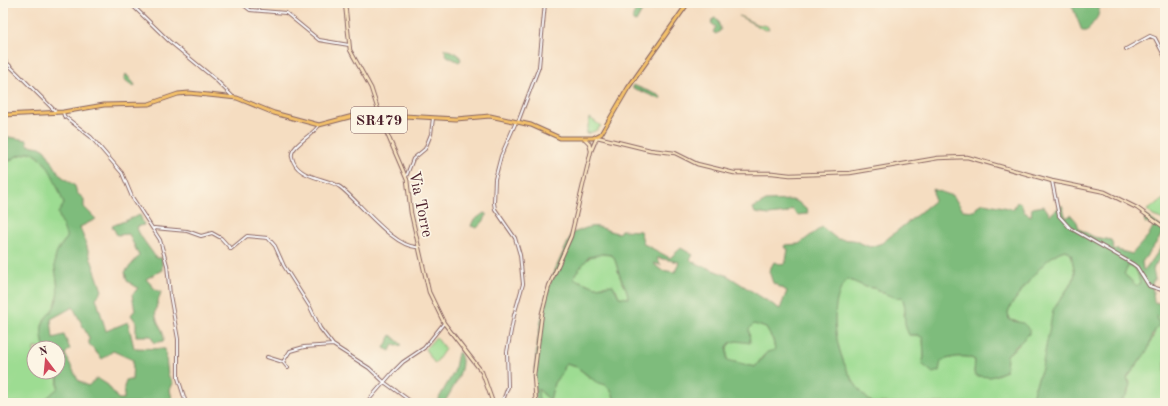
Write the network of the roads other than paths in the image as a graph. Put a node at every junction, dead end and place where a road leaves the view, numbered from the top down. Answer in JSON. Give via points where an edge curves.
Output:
{"nodes":[{"id":1,"x":130,"y":3,"type":"edge"},
{"id":2,"x":241,"y":3,"type":"edge"},
{"id":3,"x":345,"y":3,"type":"edge"},
{"id":4,"x":545,"y":3,"type":"edge"},
{"id":5,"x":688,"y":3,"type":"edge"},
{"id":6,"x":349,"y":45,"type":"junction"},
{"id":7,"x":1126,"y":50,"type":"dead end"},
{"id":8,"x":1165,"y":57,"type":"edge"},
{"id":9,"x":3,"y":59,"type":"edge"},
{"id":10,"x":233,"y":97,"type":"junction"},
{"id":11,"x":56,"y":112,"type":"junction"},
{"id":12,"x":63,"y":112,"type":"junction"},
{"id":13,"x":3,"y":115,"type":"edge"},
{"id":14,"x":433,"y":118,"type":"junction"},
{"id":15,"x":382,"y":120,"type":"junction"},
{"id":16,"x":518,"y":122,"type":"junction"},
{"id":17,"x":319,"y":125,"type":"junction"},
{"id":18,"x":597,"y":137,"type":"junction"},
{"id":19,"x":585,"y":139,"type":"junction"},
{"id":20,"x":591,"y":151,"type":"junction"},
{"id":21,"x":406,"y":177,"type":"junction"},
{"id":22,"x":1052,"y":180,"type":"junction"},
{"id":23,"x":154,"y":228,"type":"junction"},
{"id":24,"x":1165,"y":228,"type":"edge"},
{"id":25,"x":419,"y":247,"type":"junction"},
{"id":26,"x":1165,"y":297,"type":"edge"},
{"id":27,"x":444,"y":323,"type":"junction"},
{"id":28,"x":333,"y":345,"type":"junction"},
{"id":29,"x":267,"y":357,"type":"dead end"},
{"id":30,"x":283,"y":362,"type":"junction"},
{"id":31,"x":288,"y":368,"type":"dead end"},
{"id":32,"x":384,"y":382,"type":"junction"},
{"id":33,"x":186,"y":403,"type":"edge"},
{"id":34,"x":366,"y":403,"type":"edge"},
{"id":35,"x":413,"y":403,"type":"edge"},
{"id":36,"x":492,"y":403,"type":"edge"},
{"id":37,"x":502,"y":403,"type":"edge"},
{"id":38,"x":536,"y":403,"type":"edge"}],
"edges":[{"from":1,"to":10,"type":"street"},
{"from":2,"to":6,"type":"street","via":[[250,10],[286,13],[319,40]]},
{"from":3,"to":6,"type":"main road","name":"Via Torre"},
{"from":4,"to":16,"type":"street","via":[[539,67]]},
{"from":5,"to":18,"type":"main road"},
{"from":6,"to":15,"type":"main road","name":"Via Torre","via":[[371,88]]},
{"from":7,"to":8,"type":"street","via":[[1150,36],[1155,38]]},
{"from":9,"to":11,"type":"street"},
{"from":10,"to":12,"type":"main road","via":[[186,93],[149,104],[104,105]]},
{"from":10,"to":17,"type":"main road","via":[[274,113]]},
{"from":11,"to":12,"type":"main road"},
{"from":11,"to":13,"type":"main road"},
{"from":12,"to":23,"type":"street","via":[[64,116],[91,137],[122,173],[132,198]]},
{"from":14,"to":15,"type":"main road","number":"SR479","via":[[404,116]]},
{"from":14,"to":16,"type":"main road","number":"SR479","via":[[490,116]]},
{"from":14,"to":21,"type":"street","via":[[425,149],[413,159]]},
{"from":15,"to":17,"type":"main road","number":"SR479","via":[[348,116]]},
{"from":15,"to":21,"type":"main road","name":"Via Torre"},
{"from":16,"to":19,"type":"main road","number":"SR479","via":[[560,138]]},
{"from":16,"to":37,"type":"street","via":[[501,156],[495,179],[494,209],[516,238],[523,284],[507,352],[508,387]]},
{"from":17,"to":25,"type":"street","via":[[297,145],[292,154],[297,166],[319,180],[339,186],[390,234],[409,246]]},
{"from":18,"to":19,"type":"main road","number":"SR479"},
{"from":18,"to":20,"type":"main road"},
{"from":18,"to":22,"type":"main road","via":[[650,150],[675,153],[697,164],[734,173],[850,173],[938,158],[963,157]]},
{"from":19,"to":20,"type":"main road"},
{"from":20,"to":38,"type":"main road","via":[[572,236],[549,286],[542,313],[534,375]]},
{"from":21,"to":25,"type":"main road","name":"Via Torre"},
{"from":22,"to":24,"type":"main road","via":[[1110,195],[1137,208]]},
{"from":22,"to":26,"type":"street","via":[[1059,216],[1070,228],[1138,267],[1149,286],[1162,290]]},
{"from":23,"to":28,"type":"street","via":[[187,231],[201,236],[212,234],[221,238],[231,248],[246,236],[268,238],[310,306],[320,328]]},
{"from":23,"to":33,"type":"street","via":[[165,256],[178,339],[178,378]]},
{"from":25,"to":27,"type":"main road","name":"Via Torre","via":[[428,288]]},
{"from":27,"to":32,"type":"street","via":[[424,348],[403,362]]},
{"from":27,"to":36,"type":"main road","name":"Via Torre","via":[[482,372]]},
{"from":28,"to":30,"type":"street","via":[[304,347],[290,351]]},
{"from":28,"to":32,"type":"street","via":[[369,368]]},
{"from":29,"to":30,"type":"street"},
{"from":30,"to":31,"type":"street"},
{"from":32,"to":34,"type":"street"},
{"from":32,"to":35,"type":"street"}]}
